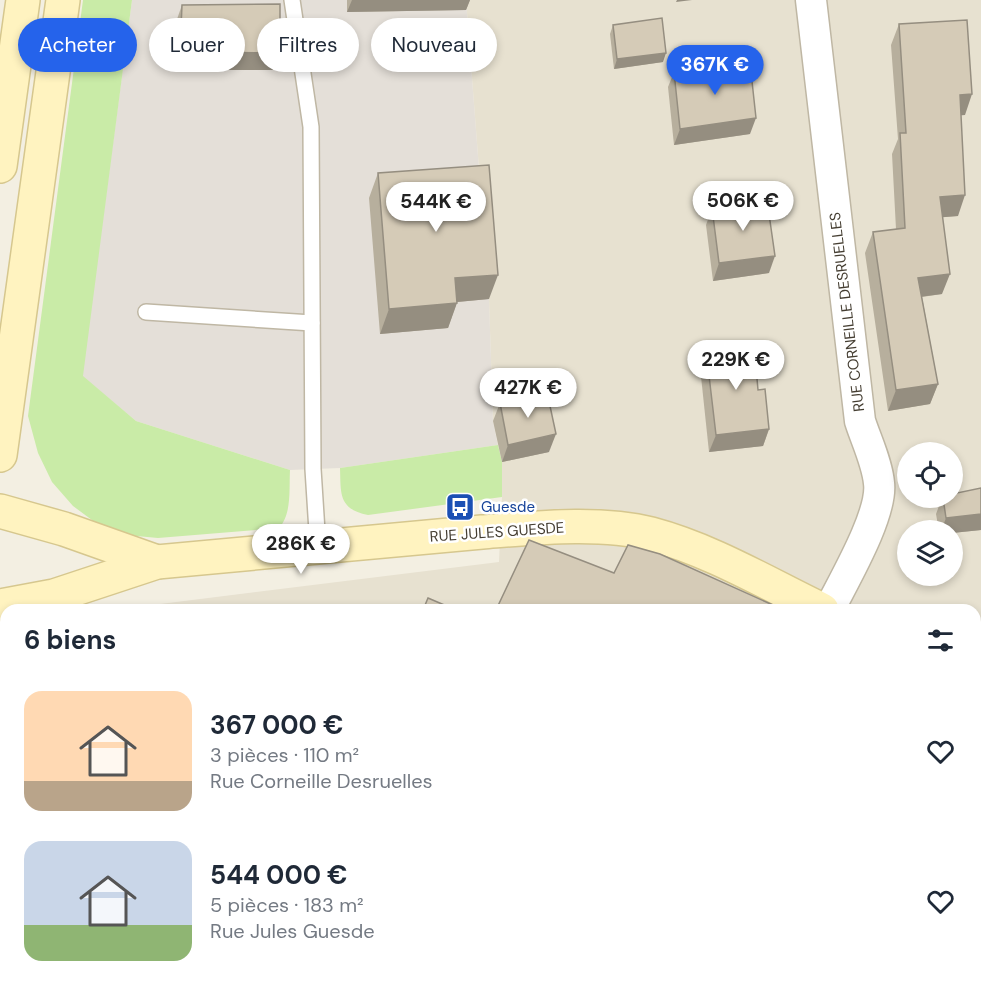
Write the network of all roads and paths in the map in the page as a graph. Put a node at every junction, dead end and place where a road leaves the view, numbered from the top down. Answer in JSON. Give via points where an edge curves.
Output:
{"nodes":[{"id":1,"x":23,"y":0,"type":"edge"},
{"id":2,"x":63,"y":0,"type":"edge"},
{"id":3,"x":292,"y":0,"type":"edge"},
{"id":4,"x":811,"y":0,"type":"edge"},
{"id":5,"x":0,"y":166,"type":"edge"},
{"id":6,"x":146,"y":312,"type":"dead end"},
{"id":7,"x":312,"y":323,"type":"junction"},
{"id":8,"x":0,"y":455,"type":"edge"},
{"id":9,"x":0,"y":511,"type":"edge"},
{"id":10,"x":318,"y":547,"type":"junction"},
{"id":11,"x":157,"y":562,"type":"junction"},
{"id":12,"x":11,"y":604,"type":"edge"},
{"id":13,"x":810,"y":604,"type":"edge"},
{"id":14,"x":832,"y":604,"type":"edge"}],
"edges":[{"from":1,"to":5,"type":"street"},
{"from":2,"to":8,"type":"street"},
{"from":3,"to":7,"type":"lane","via":[[311,127]]},
{"from":4,"to":14,"type":"street","name":"RUE CORNEILLE DESRUELLES","via":[[860,421],[879,480],[880,496]]},
{"from":6,"to":7,"type":"lane"},
{"from":7,"to":10,"type":"lane"},
{"from":9,"to":11,"type":"street","name":"RUE JULES GUESDE"},
{"from":10,"to":11,"type":"street","name":"RUE JULES GUESDE"},
{"from":10,"to":13,"type":"street","name":"RUE JULES GUESDE","via":[[528,528],[597,527],[638,532],[692,547]]},
{"from":11,"to":12,"type":"street","name":"RUE JULES GUESDE","via":[[54,596]]}]}
